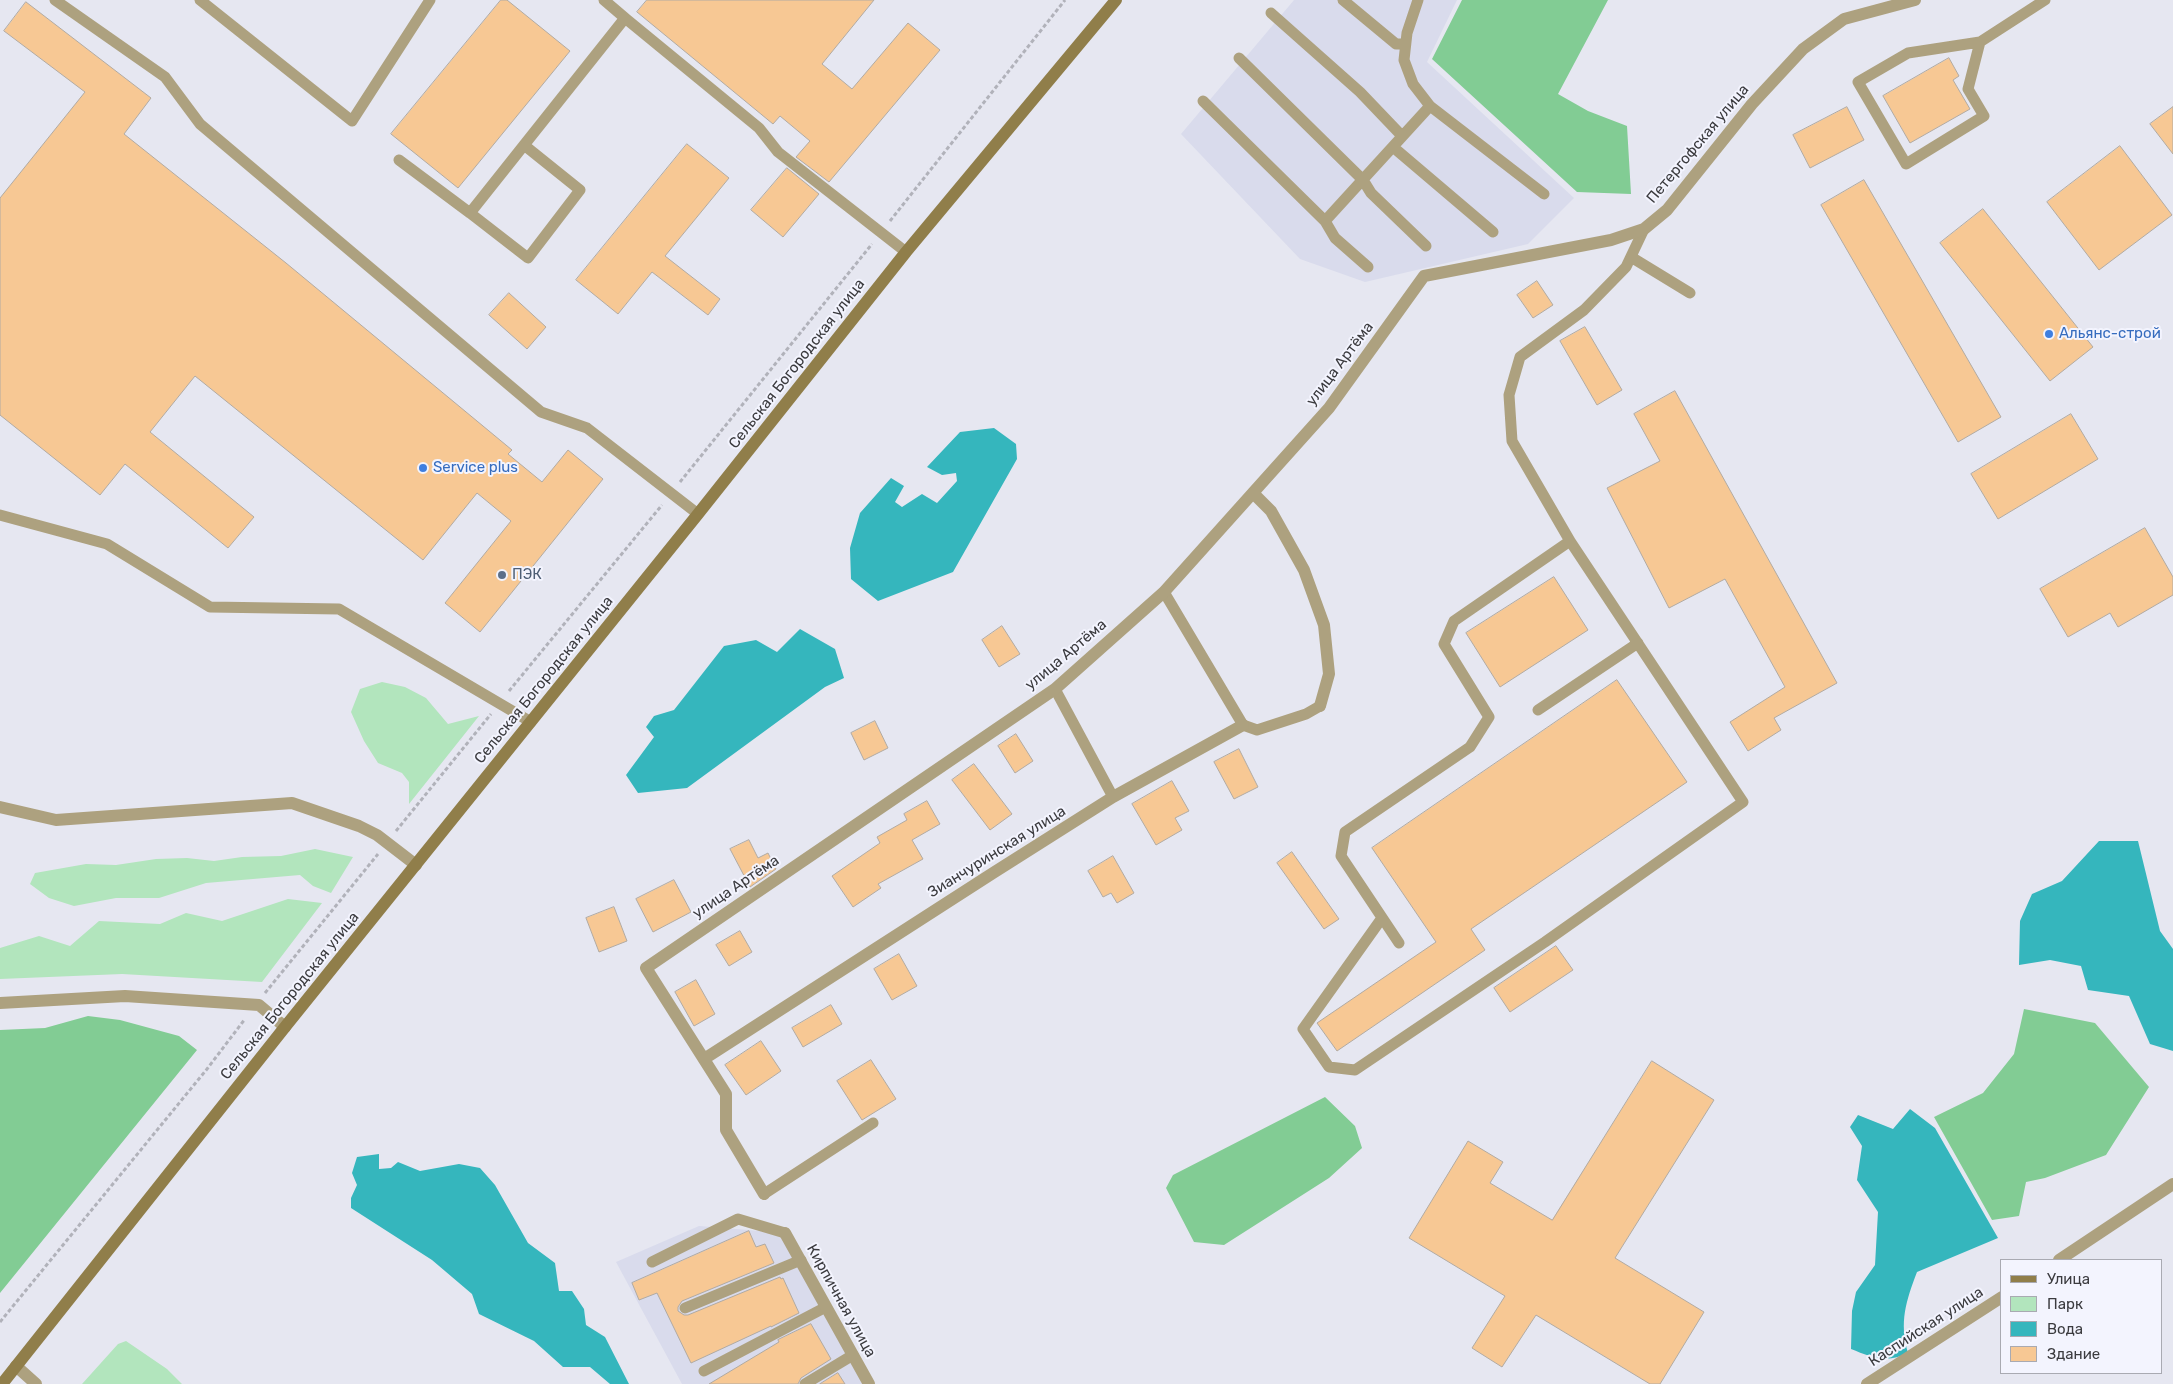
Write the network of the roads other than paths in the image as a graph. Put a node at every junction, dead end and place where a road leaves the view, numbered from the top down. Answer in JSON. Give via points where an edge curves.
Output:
{"nodes":[{"id":1,"x":56,"y":0,"type":"edge"},
{"id":2,"x":200,"y":0,"type":"edge"},
{"id":3,"x":430,"y":0,"type":"edge"},
{"id":4,"x":604,"y":0,"type":"edge"},
{"id":5,"x":1116,"y":0,"type":"edge"},
{"id":6,"x":1343,"y":0,"type":"edge"},
{"id":7,"x":1418,"y":0,"type":"edge"},
{"id":8,"x":1915,"y":0,"type":"edge"},
{"id":9,"x":2045,"y":0,"type":"edge"},
{"id":10,"x":1270,"y":13,"type":"dead end"},
{"id":11,"x":625,"y":18,"type":"junction"},
{"id":12,"x":1980,"y":42,"type":"junction"},
{"id":13,"x":1405,"y":44,"type":"junction"},
{"id":14,"x":1239,"y":58,"type":"dead end"},
{"id":15,"x":1203,"y":101,"type":"dead end"},
{"id":16,"x":1430,"y":106,"type":"junction"},
{"id":17,"x":1402,"y":136,"type":"junction"},
{"id":18,"x":524,"y":145,"type":"junction"},
{"id":19,"x":1393,"y":146,"type":"junction"},
{"id":20,"x":399,"y":160,"type":"dead end"},
{"id":21,"x":1363,"y":180,"type":"junction"},
{"id":22,"x":1544,"y":194,"type":"dead end"},
{"id":23,"x":470,"y":213,"type":"junction"},
{"id":24,"x":1325,"y":221,"type":"junction"},
{"id":25,"x":1644,"y":229,"type":"junction"},
{"id":26,"x":1493,"y":232,"type":"dead end"},
{"id":27,"x":1426,"y":246,"type":"dead end"},
{"id":28,"x":906,"y":252,"type":"junction"},
{"id":29,"x":1630,"y":257,"type":"junction"},
{"id":30,"x":1368,"y":267,"type":"dead end"},
{"id":31,"x":1424,"y":276,"type":"joint"},
{"id":32,"x":1690,"y":293,"type":"dead end"},
{"id":33,"x":1253,"y":493,"type":"junction"},
{"id":34,"x":698,"y":514,"type":"junction"},
{"id":35,"x":0,"y":515,"type":"edge"},
{"id":36,"x":1570,"y":541,"type":"junction"},
{"id":37,"x":1164,"y":592,"type":"junction"},
{"id":38,"x":1638,"y":643,"type":"junction"},
{"id":39,"x":1055,"y":689,"type":"junction"},
{"id":40,"x":1320,"y":706,"type":"joint"},
{"id":41,"x":1538,"y":710,"type":"dead end"},
{"id":42,"x":531,"y":722,"type":"junction"},
{"id":43,"x":1243,"y":725,"type":"junction"},
{"id":44,"x":1113,"y":797,"type":"junction"},
{"id":45,"x":0,"y":807,"type":"edge"},
{"id":46,"x":416,"y":865,"type":"junction"},
{"id":47,"x":1382,"y":918,"type":"junction"},
{"id":48,"x":1399,"y":943,"type":"dead end"},
{"id":49,"x":0,"y":1003,"type":"edge"},
{"id":50,"x":285,"y":1027,"type":"junction"},
{"id":51,"x":704,"y":1059,"type":"junction"},
{"id":52,"x":873,"y":1123,"type":"dead end"},
{"id":53,"x":2173,"y":1184,"type":"edge"},
{"id":54,"x":764,"y":1194,"type":"joint"},
{"id":55,"x":785,"y":1233,"type":"joint"},
{"id":56,"x":2060,"y":1259,"type":"edge"},
{"id":57,"x":800,"y":1260,"type":"junction"},
{"id":58,"x":652,"y":1262,"type":"dead end"},
{"id":59,"x":2000,"y":1298,"type":"edge"},
{"id":60,"x":826,"y":1307,"type":"junction"},
{"id":61,"x":685,"y":1308,"type":"dead end"},
{"id":62,"x":853,"y":1355,"type":"junction"},
{"id":63,"x":16,"y":1366,"type":"junction"},
{"id":64,"x":704,"y":1371,"type":"dead end"},
{"id":65,"x":2,"y":1384,"type":"edge"},
{"id":66,"x":36,"y":1384,"type":"edge"},
{"id":67,"x":805,"y":1384,"type":"edge"},
{"id":68,"x":869,"y":1384,"type":"edge"},
{"id":69,"x":1867,"y":1384,"type":"edge"}],
"edges":[{"from":1,"to":34,"type":"lane","via":[[165,77],[200,124],[540,412],[587,428]]},
{"from":2,"to":3,"type":"lane","via":[[352,121]]},
{"from":4,"to":11,"type":"lane"},
{"from":5,"to":28,"type":"main road","name":"Сельская Богородская улица"},
{"from":6,"to":13,"type":"lane","via":[[1396,44]]},
{"from":7,"to":13,"type":"lane"},
{"from":8,"to":25,"type":"street","name":"Петергофская улица","via":[[1844,19],[1803,49],[1752,104],[1666,210]]},
{"from":9,"to":12,"type":"lane"},
{"from":10,"to":17,"type":"lane","via":[[1360,92]]},
{"from":11,"to":18,"type":"lane"},
{"from":11,"to":28,"type":"lane","via":[[758,128],[778,152]]},
{"from":12,"to":12,"type":"lane","via":[[1908,53],[1858,82],[1906,164],[1984,116],[1968,89]]},
{"from":13,"to":16,"type":"lane","via":[[1404,60],[1414,84]]},
{"from":14,"to":21,"type":"lane"},
{"from":15,"to":24,"type":"lane"},
{"from":16,"to":17,"type":"lane"},
{"from":16,"to":22,"type":"lane"},
{"from":17,"to":19,"type":"lane"},
{"from":18,"to":23,"type":"lane"},
{"from":18,"to":23,"type":"lane","via":[[580,190],[528,258]]},
{"from":19,"to":21,"type":"lane"},
{"from":19,"to":26,"type":"lane"},
{"from":20,"to":23,"type":"lane"},
{"from":21,"to":24,"type":"lane"},
{"from":21,"to":27,"type":"lane","via":[[1371,193]]},
{"from":24,"to":30,"type":"lane","via":[[1335,238]]},
{"from":25,"to":29,"type":"lane"},
{"from":25,"to":31,"type":"street","name":"Петергофская улица","via":[[1611,240]]},
{"from":28,"to":34,"type":"main road","name":"Сельская Богородская улица"},
{"from":29,"to":32,"type":"lane"},
{"from":29,"to":36,"type":"lane","via":[[1626,267],[1584,310],[1520,357],[1509,395],[1512,441]]},
{"from":31,"to":33,"type":"street","name":"улица Артёма","via":[[1329,408]]},
{"from":33,"to":37,"type":"street","name":"улица Артёма"},
{"from":33,"to":40,"type":"street","via":[[1271,512],[1304,570],[1324,625],[1329,674]]},
{"from":34,"to":42,"type":"main road","name":"Сельская Богородская улица"},
{"from":35,"to":42,"type":"lane","via":[[107,544],[210,607],[339,608]]},
{"from":36,"to":38,"type":"lane"},
{"from":36,"to":47,"type":"lane","via":[[1454,621],[1444,644],[1489,717],[1470,747],[1345,832],[1341,856]]},
{"from":37,"to":39,"type":"street","name":"улица Артёма"},
{"from":37,"to":43,"type":"lane"},
{"from":38,"to":41,"type":"lane"},
{"from":38,"to":47,"type":"lane","via":[[1743,802],[1356,1070],[1328,1068],[1303,1029]]},
{"from":39,"to":44,"type":"lane"},
{"from":39,"to":51,"type":"street","name":"улица Артёма","via":[[646,968]]},
{"from":40,"to":43,"type":"lane","via":[[1257,730]]},
{"from":42,"to":46,"type":"main road","name":"Сельская Богородская улица"},
{"from":43,"to":44,"type":"street","name":"Зианчуринская улица"},
{"from":44,"to":51,"type":"street","name":"Зианчуринская улица"},
{"from":45,"to":46,"type":"street","via":[[56,820],[292,803],[359,826]]},
{"from":46,"to":50,"type":"main road","name":"Сельская Богородская улица"},
{"from":47,"to":48,"type":"lane"},
{"from":49,"to":50,"type":"street","via":[[125,996],[255,1005]]},
{"from":50,"to":63,"type":"main road","name":"Сельская Богородская улица"},
{"from":51,"to":54,"type":"street","via":[[726,1094],[726,1130]]},
{"from":52,"to":54,"type":"lane"},
{"from":53,"to":56,"type":"street"},
{"from":55,"to":57,"type":"street","name":"Кирпичная улица"},
{"from":55,"to":58,"type":"lane","via":[[738,1219]]},
{"from":57,"to":60,"type":"street","name":"Кирпичная улица"},
{"from":57,"to":61,"type":"lane"},
{"from":59,"to":69,"type":"street","name":"Каспийская улица"},
{"from":60,"to":62,"type":"street","name":"Кирпичная улица"},
{"from":60,"to":64,"type":"lane"},
{"from":62,"to":67,"type":"lane"},
{"from":62,"to":68,"type":"street","name":"Кирпичная улица"},
{"from":63,"to":65,"type":"main road","name":"Сельская Богородская улица"},
{"from":63,"to":66,"type":"street"}]}
